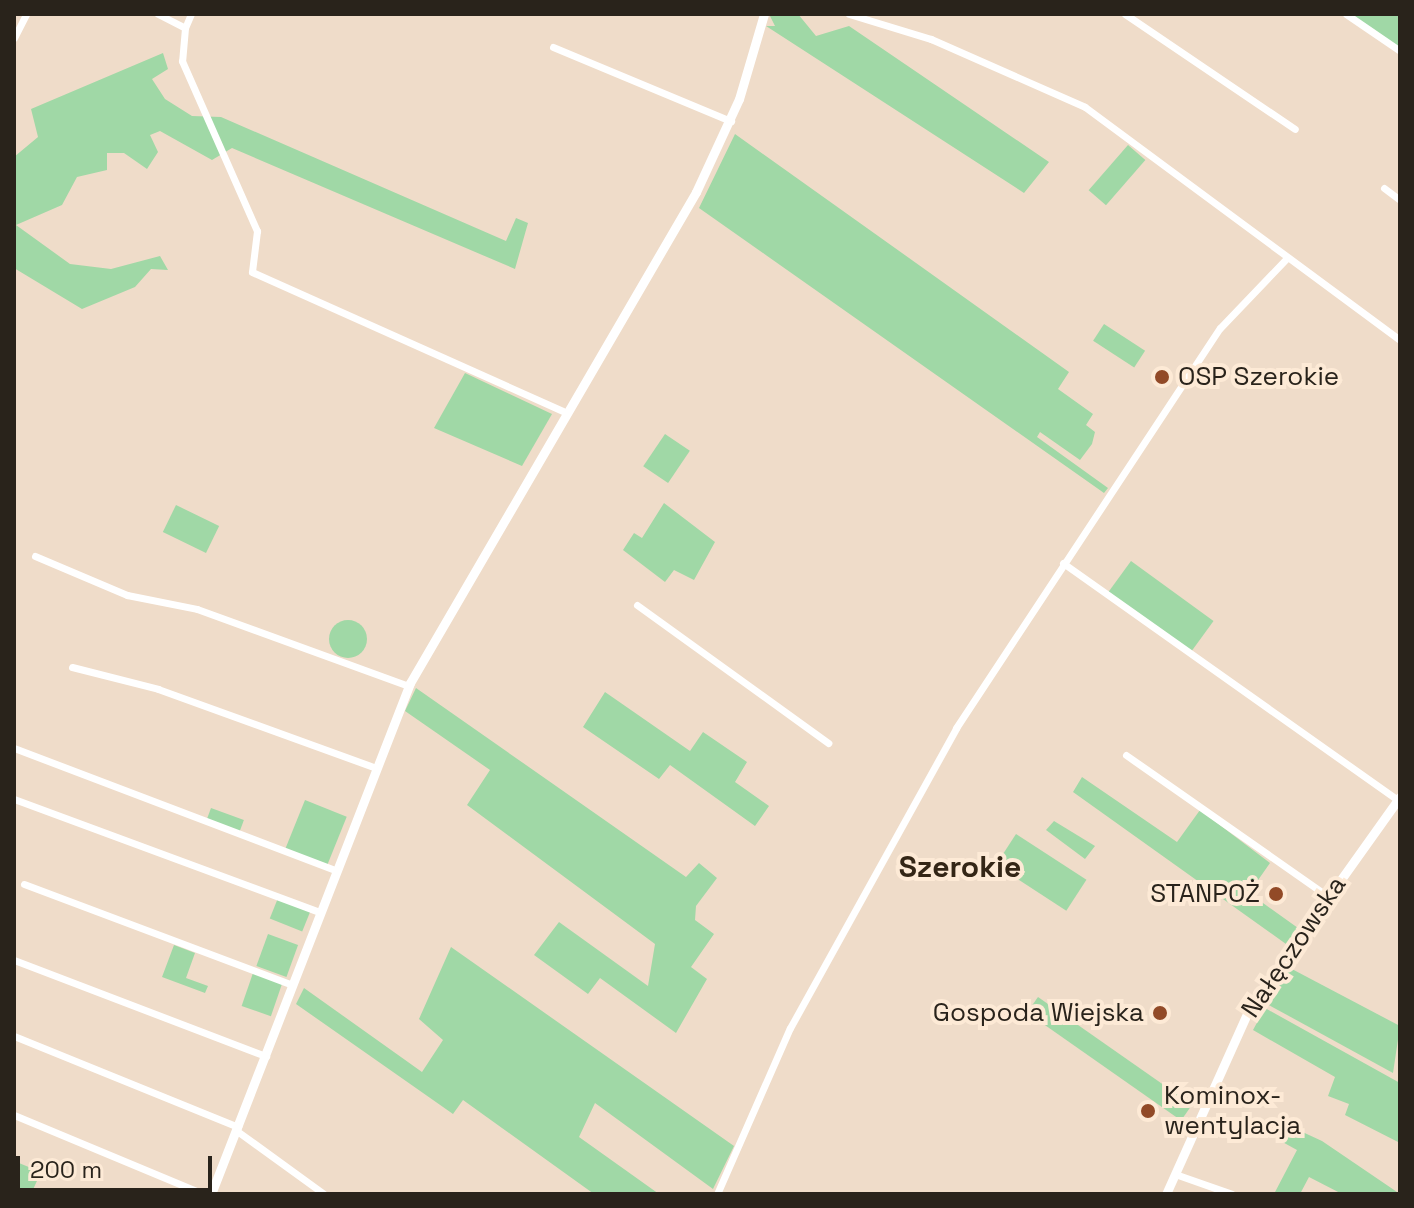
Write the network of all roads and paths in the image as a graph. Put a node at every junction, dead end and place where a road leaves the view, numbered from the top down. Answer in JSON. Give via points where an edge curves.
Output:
{"nodes":[{"id":1,"x":26,"y":14,"type":"edge"},
{"id":2,"x":158,"y":14,"type":"edge"},
{"id":3,"x":191,"y":14,"type":"edge"},
{"id":4,"x":764,"y":14,"type":"edge"},
{"id":5,"x":849,"y":14,"type":"edge"},
{"id":6,"x":1125,"y":14,"type":"edge"},
{"id":7,"x":1346,"y":14,"type":"edge"},
{"id":8,"x":185,"y":28,"type":"junction"},
{"id":9,"x":14,"y":38,"type":"edge"},
{"id":10,"x":553,"y":47,"type":"dead end"},
{"id":11,"x":1400,"y":51,"type":"edge"},
{"id":12,"x":731,"y":121,"type":"junction"},
{"id":13,"x":1295,"y":129,"type":"dead end"},
{"id":14,"x":1384,"y":188,"type":"dead end"},
{"id":15,"x":1400,"y":200,"type":"edge"},
{"id":16,"x":1286,"y":259,"type":"junction"},
{"id":17,"x":1400,"y":340,"type":"edge"},
{"id":18,"x":563,"y":411,"type":"junction"},
{"id":19,"x":35,"y":556,"type":"dead end"},
{"id":20,"x":1063,"y":563,"type":"junction"},
{"id":21,"x":637,"y":605,"type":"dead end"},
{"id":22,"x":72,"y":667,"type":"dead end"},
{"id":23,"x":409,"y":686,"type":"junction"},
{"id":24,"x":828,"y":743,"type":"dead end"},
{"id":25,"x":14,"y":748,"type":"edge"},
{"id":26,"x":1126,"y":755,"type":"dead end"},
{"id":27,"x":376,"y":768,"type":"junction"},
{"id":28,"x":14,"y":799,"type":"edge"},
{"id":29,"x":1399,"y":799,"type":"edge"},
{"id":30,"x":336,"y":870,"type":"junction"},
{"id":31,"x":24,"y":884,"type":"dead end"},
{"id":32,"x":1327,"y":896,"type":"junction"},
{"id":33,"x":320,"y":912,"type":"junction"},
{"id":34,"x":14,"y":960,"type":"edge"},
{"id":35,"x":293,"y":985,"type":"junction"},
{"id":36,"x":14,"y":1036,"type":"edge"},
{"id":37,"x":266,"y":1056,"type":"junction"},
{"id":38,"x":14,"y":1115,"type":"edge"},
{"id":39,"x":238,"y":1129,"type":"junction"},
{"id":40,"x":1175,"y":1174,"type":"junction"},
{"id":41,"x":204,"y":1194,"type":"edge"},
{"id":42,"x":211,"y":1194,"type":"edge"},
{"id":43,"x":324,"y":1194,"type":"edge"},
{"id":44,"x":717,"y":1194,"type":"edge"},
{"id":45,"x":1166,"y":1194,"type":"edge"},
{"id":46,"x":1232,"y":1194,"type":"edge"}],
"edges":[{"from":1,"to":9,"type":"street"},
{"from":2,"to":8,"type":"street"},
{"from":3,"to":8,"type":"street"},
{"from":4,"to":12,"type":"street"},
{"from":5,"to":16,"type":"street","via":[[931,39],[1081,105]]},
{"from":6,"to":13,"type":"street"},
{"from":7,"to":11,"type":"street"},
{"from":8,"to":18,"type":"street","via":[[182,61],[257,231],[252,272]]},
{"from":10,"to":12,"type":"street"},
{"from":12,"to":18,"type":"street"},
{"from":14,"to":15,"type":"street"},
{"from":16,"to":17,"type":"street"},
{"from":16,"to":20,"type":"street","via":[[1220,328]]},
{"from":18,"to":23,"type":"street"},
{"from":19,"to":23,"type":"street","via":[[127,595],[197,609]]},
{"from":20,"to":29,"type":"street"},
{"from":20,"to":44,"type":"street","via":[[956,728],[790,1028]]},
{"from":21,"to":24,"type":"street"},
{"from":22,"to":27,"type":"street","via":[[158,689]]},
{"from":23,"to":27,"type":"street"},
{"from":25,"to":30,"type":"street"},
{"from":26,"to":32,"type":"street"},
{"from":27,"to":30,"type":"street"},
{"from":28,"to":33,"type":"street"},
{"from":29,"to":32,"type":"street","name":"Nałęczowska"},
{"from":30,"to":33,"type":"street"},
{"from":31,"to":35,"type":"street"},
{"from":32,"to":40,"type":"street","name":"Nałęczowska","via":[[1247,1012]]},
{"from":33,"to":35,"type":"street"},
{"from":34,"to":37,"type":"street"},
{"from":35,"to":37,"type":"street"},
{"from":36,"to":39,"type":"street"},
{"from":37,"to":39,"type":"street"},
{"from":38,"to":41,"type":"street"},
{"from":39,"to":42,"type":"street"},
{"from":39,"to":43,"type":"street"},
{"from":40,"to":45,"type":"street","name":"Nałęczowska"},
{"from":40,"to":46,"type":"street"}]}
